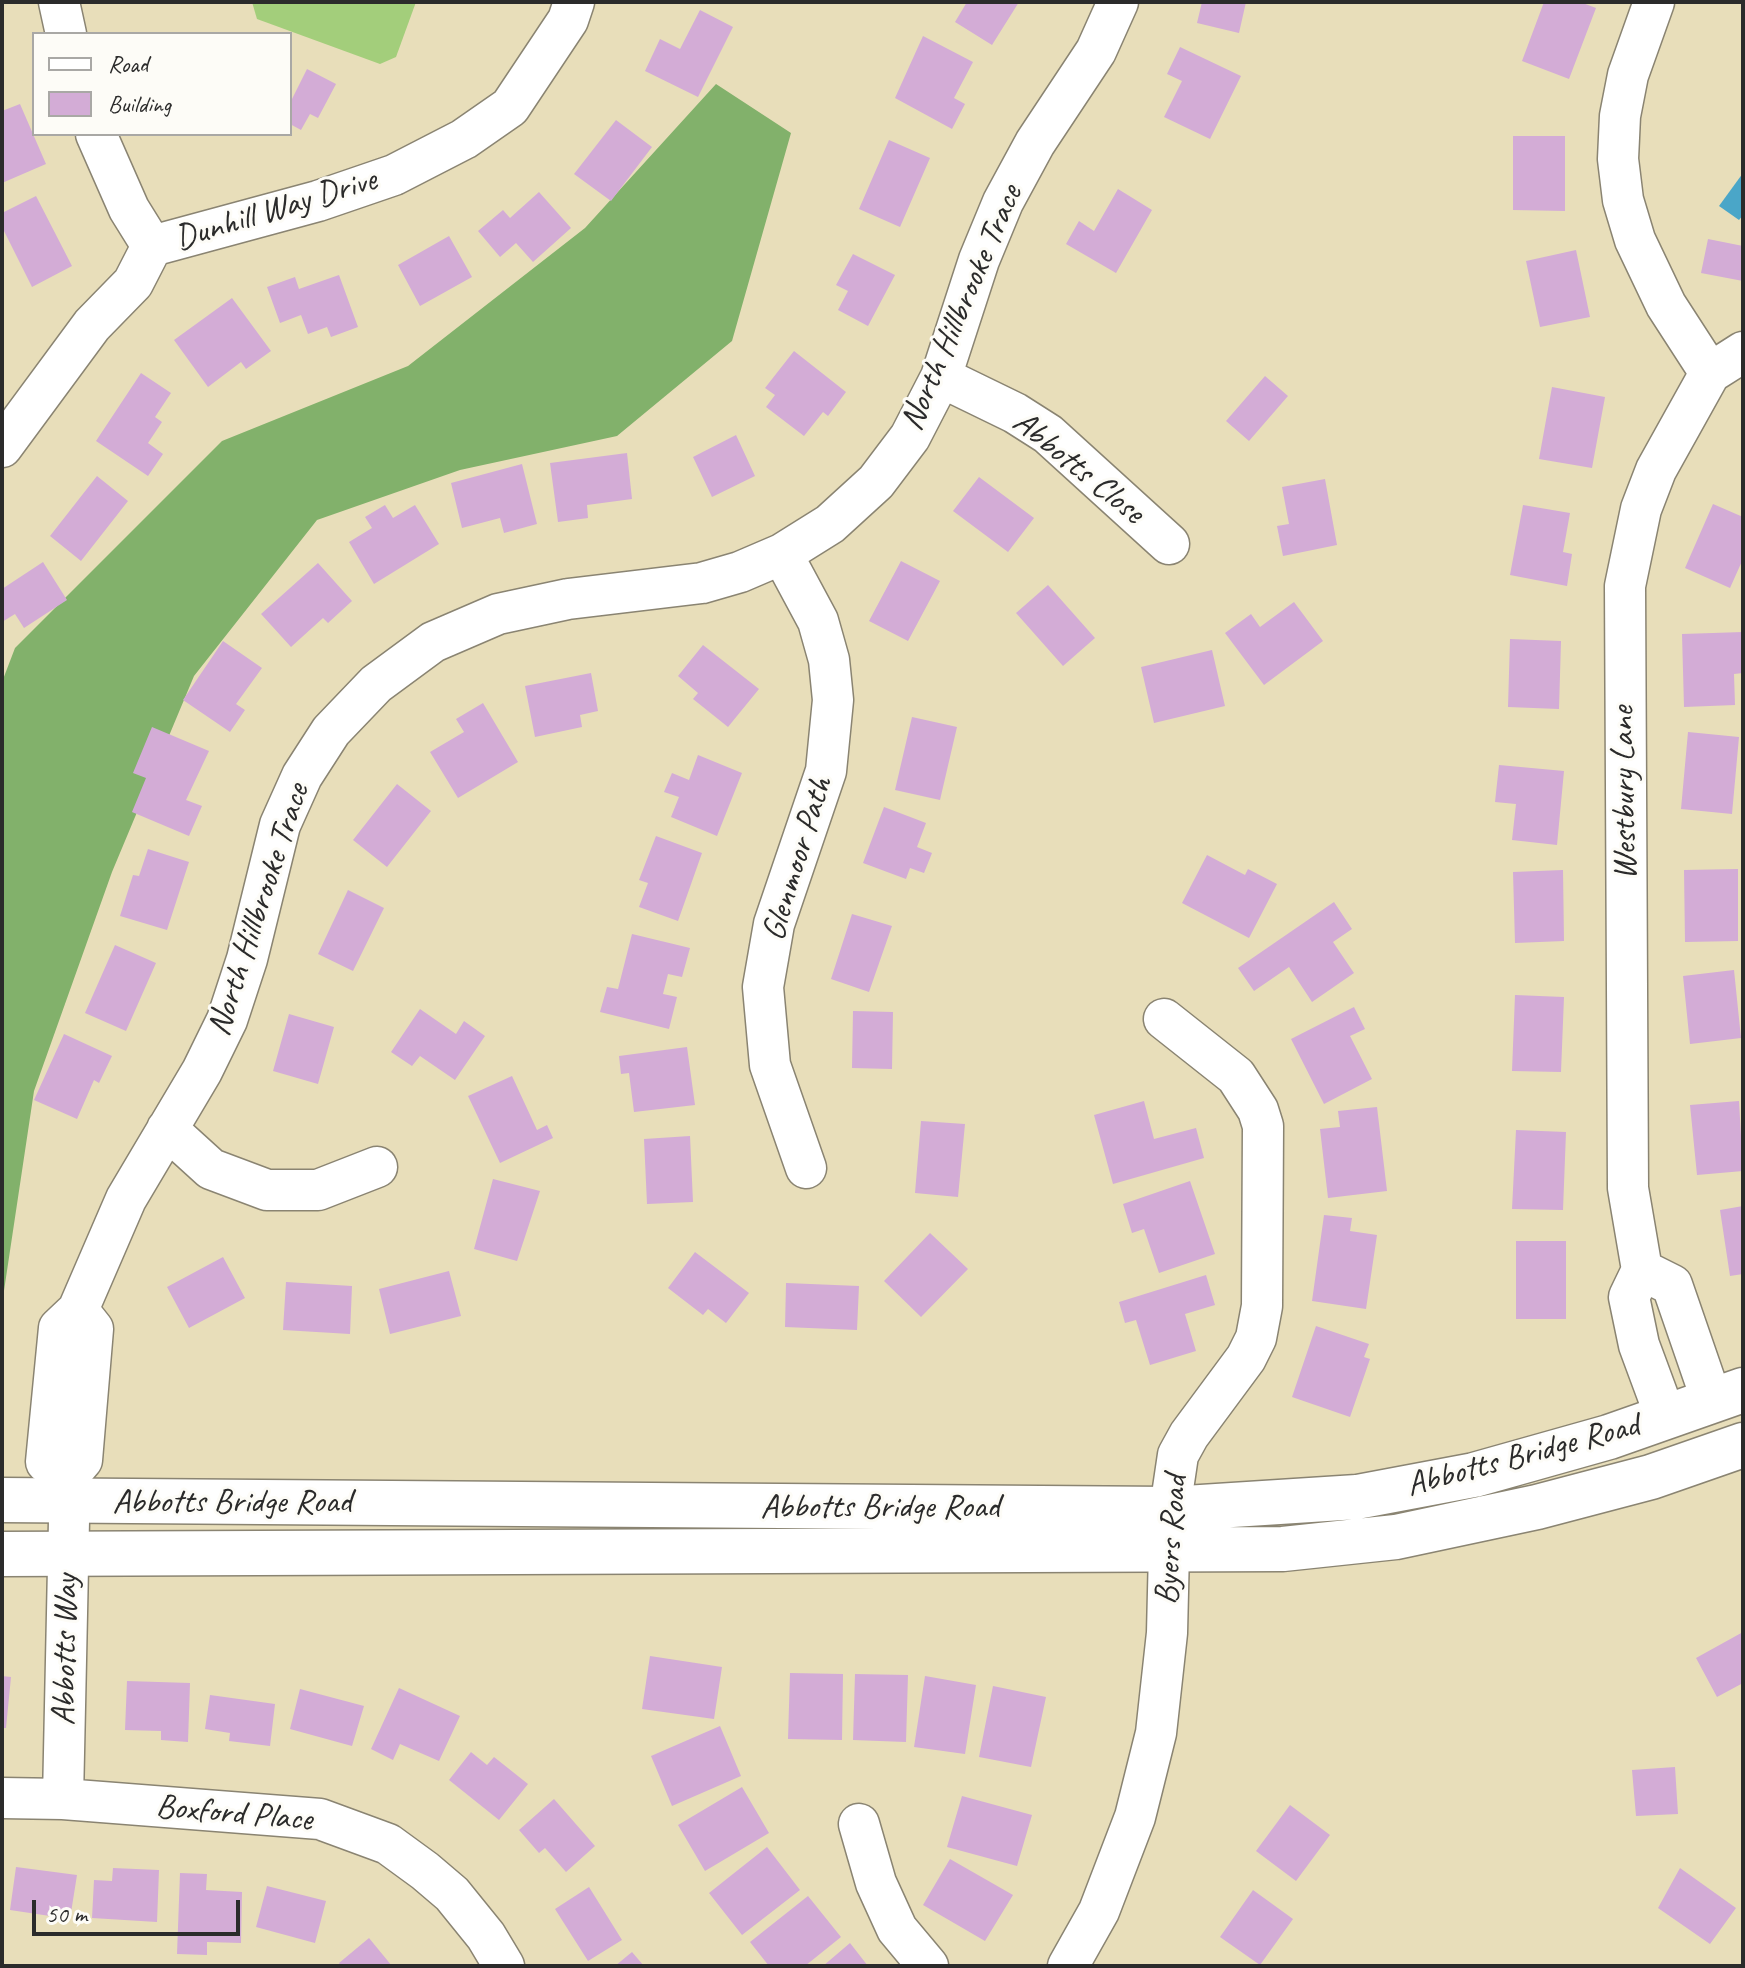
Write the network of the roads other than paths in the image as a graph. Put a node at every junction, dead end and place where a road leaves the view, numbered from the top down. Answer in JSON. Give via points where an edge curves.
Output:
{"nodes":[{"id":1,"x":59,"y":2,"type":"edge"},
{"id":2,"x":574,"y":2,"type":"edge"},
{"id":3,"x":1118,"y":2,"type":"edge"},
{"id":4,"x":1654,"y":2,"type":"edge"},
{"id":5,"x":66,"y":32,"type":"edge"},
{"id":6,"x":97,"y":136,"type":"edge"},
{"id":7,"x":152,"y":246,"type":"junction"},
{"id":8,"x":1727,"y":363,"type":"edge"},
{"id":9,"x":941,"y":377,"type":"junction"},
{"id":10,"x":2,"y":447,"type":"edge"},
{"id":11,"x":1169,"y":544,"type":"dead end"},
{"id":12,"x":782,"y":554,"type":"junction"},
{"id":13,"x":1164,"y":1019,"type":"dead end"},
{"id":14,"x":167,"y":1129,"type":"junction"},
{"id":15,"x":377,"y":1167,"type":"dead end"},
{"id":16,"x":806,"y":1168,"type":"dead end"},
{"id":17,"x":1642,"y":1270,"type":"junction"},
{"id":18,"x":1728,"y":1395,"type":"edge"},
{"id":19,"x":1666,"y":1418,"type":"junction"},
{"id":20,"x":1743,"y":1445,"type":"edge"},
{"id":21,"x":70,"y":1488,"type":"junction"},
{"id":22,"x":2,"y":1500,"type":"edge"},
{"id":23,"x":1169,"y":1530,"type":"junction"},
{"id":24,"x":2,"y":1554,"type":"edge"},
{"id":25,"x":67,"y":1556,"type":"junction"},
{"id":26,"x":2,"y":1798,"type":"edge"},
{"id":27,"x":63,"y":1799,"type":"junction"},
{"id":28,"x":859,"y":1824,"type":"dead end"},
{"id":29,"x":504,"y":1966,"type":"edge"},
{"id":30,"x":928,"y":1966,"type":"edge"},
{"id":31,"x":1068,"y":1966,"type":"edge"}],
"edges":[{"from":1,"to":5,"type":"street"},
{"from":2,"to":7,"type":"street","name":"Dunhill Way Drive","via":[[568,20],[510,107],[464,139],[394,175]]},
{"from":3,"to":9,"type":"street","name":"North Hillbrooke Trace","via":[[1096,51],[1003,202]]},
{"from":4,"to":8,"type":"street","via":[[1632,61],[1620,116],[1623,200],[1635,240],[1666,305]]},
{"from":6,"to":7,"type":"street"},
{"from":7,"to":10,"type":"street","name":"Dunhill Way Drive","via":[[133,283],[92,325]]},
{"from":8,"to":17,"type":"street","name":"Westbury Lane","via":[[1656,470],[1641,509],[1625,586],[1628,1188]]},
{"from":9,"to":11,"type":"street","name":"Abbotts Close","via":[[1048,434]]},
{"from":9,"to":12,"type":"street","name":"North Hillbrooke Trace","via":[[910,437],[876,482],[830,524]]},
{"from":12,"to":14,"type":"street","name":"North Hillbrooke Trace","via":[[702,583],[568,599],[498,614],[433,642],[376,684],[331,731],[302,776],[280,825],[227,1020]]},
{"from":12,"to":16,"type":"street","name":"Glenmoor Path","via":[[818,621],[833,700],[826,771],[774,924],[763,987],[770,1065]]},
{"from":13,"to":23,"type":"street","name":"Byers Road","via":[[1236,1076],[1263,1126],[1262,1306],[1256,1338],[1178,1455]]},
{"from":14,"to":15,"type":"street","via":[[211,1169],[267,1190],[318,1190]]},
{"from":14,"to":21,"type":"street","name":"North Hillbrooke Trace","via":[[126,1199],[78,1310],[59,1328],[46,1462]]},
{"from":17,"to":18,"type":"street","via":[[1672,1285]]},
{"from":17,"to":19,"type":"street","name":"Westbury Lane","via":[[1629,1297],[1631,1317]]},
{"from":18,"to":19,"type":"main road","name":"Abbotts Bridge Road"},
{"from":19,"to":23,"type":"main road","name":"Abbotts Bridge Road","via":[[1474,1475]]},
{"from":20,"to":23,"type":"main road","name":"Abbotts Bridge Road","via":[[1622,1484],[1396,1537],[1283,1549]]},
{"from":21,"to":22,"type":"main road","name":"Abbotts Bridge Road"},
{"from":21,"to":23,"type":"main road","name":"Abbotts Bridge Road"},
{"from":21,"to":25,"type":"street","name":"Abbotts Way"},
{"from":23,"to":25,"type":"main road","name":"Abbotts Bridge Road"},
{"from":23,"to":31,"type":"street","name":"Byers Road","via":[[1167,1633],[1156,1733],[1135,1817],[1099,1911]]},
{"from":24,"to":25,"type":"main road","name":"Abbotts Bridge Road"},
{"from":25,"to":27,"type":"street","name":"Abbotts Way"},
{"from":26,"to":27,"type":"street","name":"Boxford Place"},
{"from":27,"to":29,"type":"street","name":"Boxford Place","via":[[320,1819],[388,1844],[452,1894]]},
{"from":28,"to":30,"type":"street","via":[[876,1883],[897,1929]]}]}
